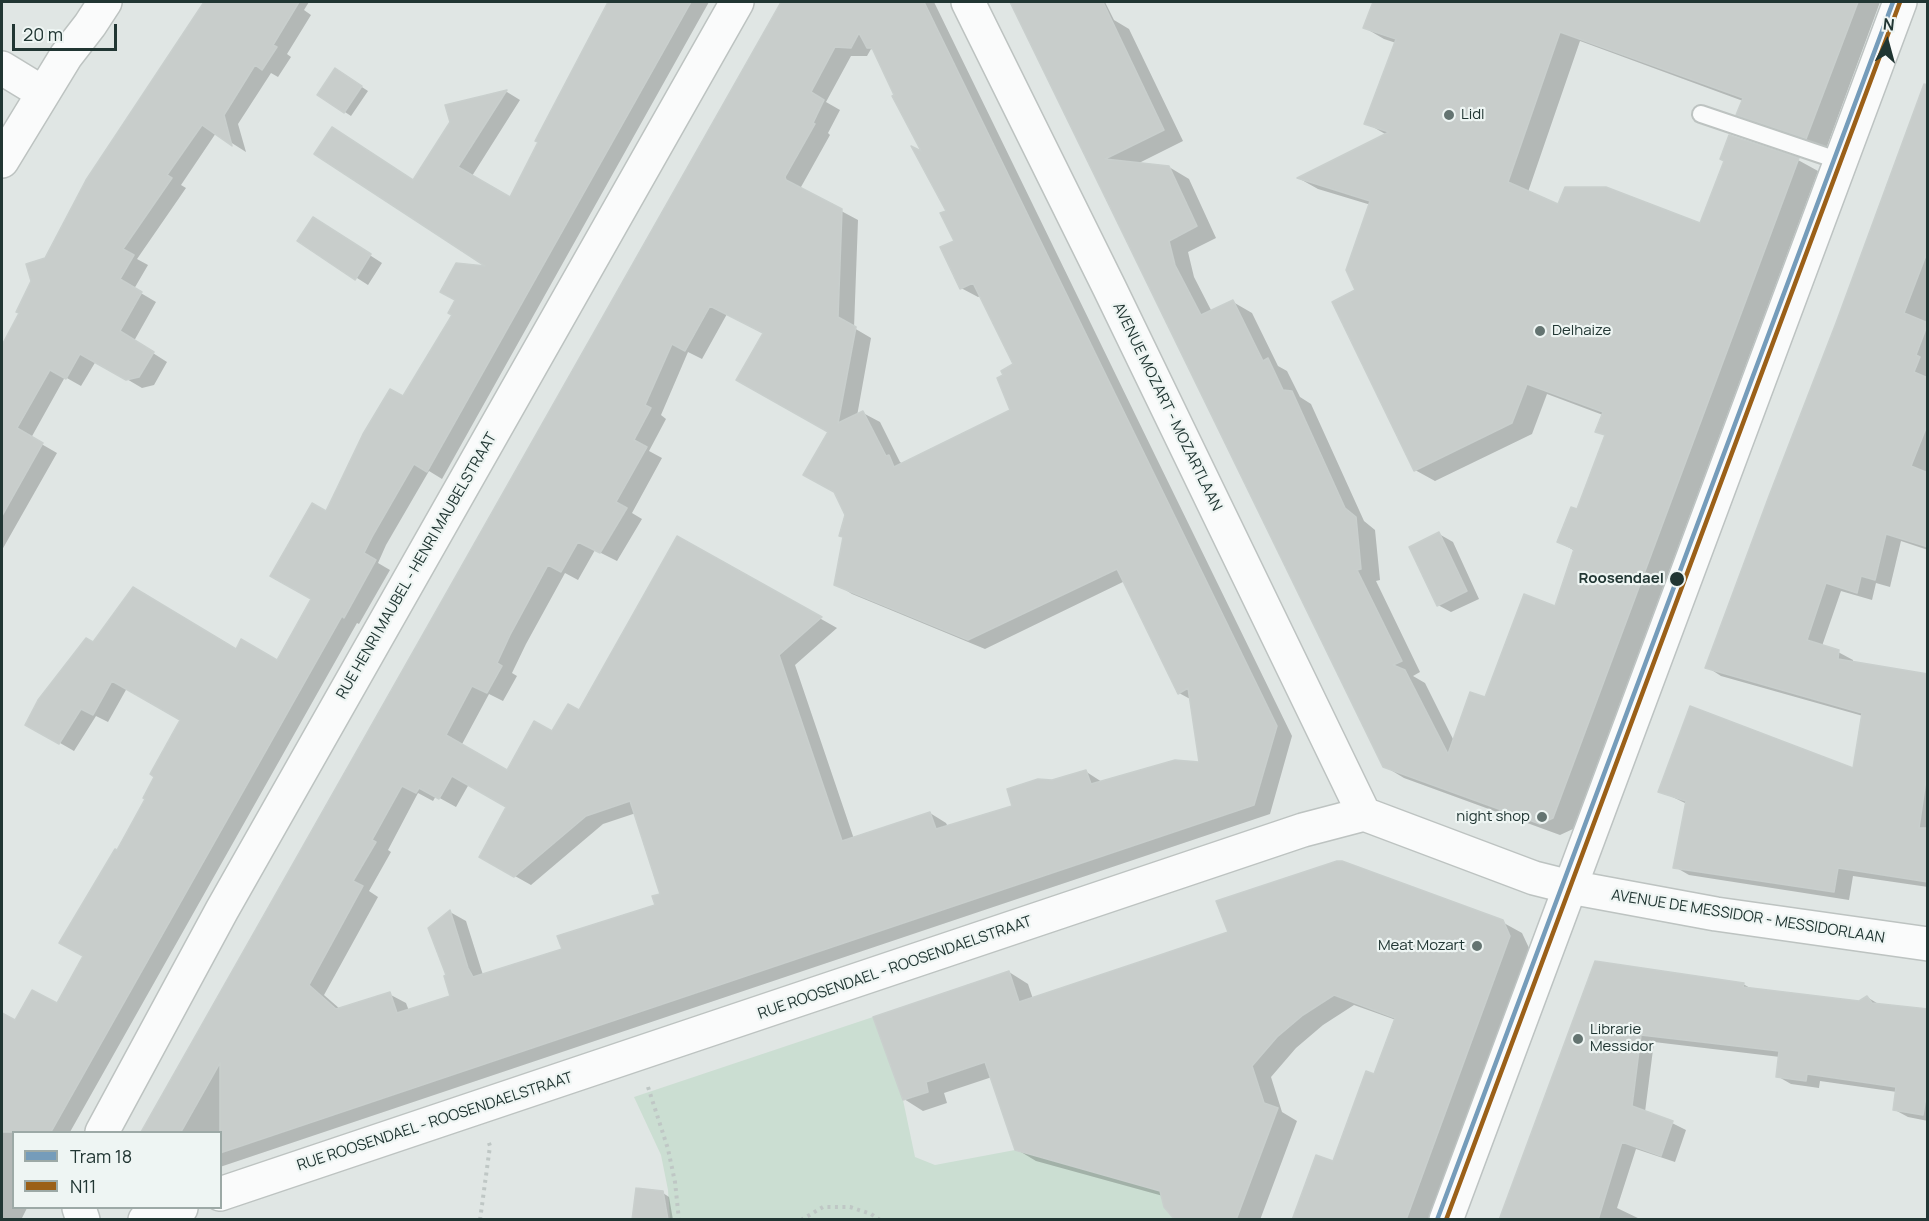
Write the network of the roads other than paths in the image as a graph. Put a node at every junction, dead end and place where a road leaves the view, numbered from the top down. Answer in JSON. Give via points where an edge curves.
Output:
{"nodes":[{"id":1,"x":105,"y":2,"type":"edge"},
{"id":2,"x":736,"y":2,"type":"edge"},
{"id":3,"x":968,"y":2,"type":"edge"},
{"id":4,"x":1900,"y":2,"type":"edge"},
{"id":5,"x":2,"y":68,"type":"edge"},
{"id":6,"x":43,"y":93,"type":"junction"},
{"id":7,"x":1701,"y":114,"type":"dead end"},
{"id":8,"x":2,"y":161,"type":"edge"},
{"id":9,"x":1840,"y":161,"type":"junction"},
{"id":10,"x":1364,"y":814,"type":"junction"},
{"id":11,"x":1570,"y":887,"type":"junction"},
{"id":12,"x":1928,"y":944,"type":"edge"},
{"id":13,"x":103,"y":1131,"type":"edge"},
{"id":14,"x":222,"y":1193,"type":"edge"},
{"id":15,"x":178,"y":1209,"type":"edge"},
{"id":16,"x":145,"y":1220,"type":"edge"},
{"id":17,"x":1446,"y":1220,"type":"edge"}],
"edges":[{"from":1,"to":6,"type":"street"},
{"from":2,"to":13,"type":"street","name":"RUE HENRI MAUBEL - HENRI MAUBELSTRAAT","via":[[222,910]]},
{"from":3,"to":10,"type":"street","name":"AVENUE MOZART - MOZARTLAAN"},
{"from":4,"to":9,"type":"street"},
{"from":5,"to":6,"type":"street"},
{"from":6,"to":8,"type":"street"},
{"from":7,"to":9,"type":"lane"},
{"from":9,"to":11,"type":"street"},
{"from":10,"to":11,"type":"street","via":[[1534,878]]},
{"from":10,"to":14,"type":"street","name":"RUE ROOSENDAEL - ROOSENDAELSTRAAT","via":[[1303,831]]},
{"from":11,"to":12,"type":"street","name":"AVENUE DE MESSIDOR - MESSIDORLAAN","via":[[1716,914]]},
{"from":11,"to":17,"type":"street"},
{"from":15,"to":16,"type":"street"}]}
